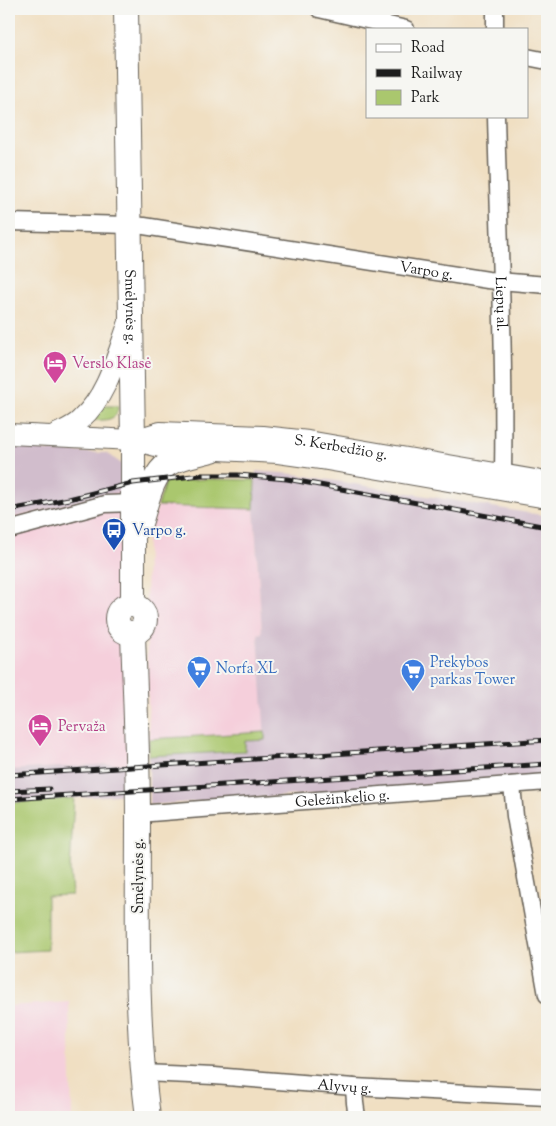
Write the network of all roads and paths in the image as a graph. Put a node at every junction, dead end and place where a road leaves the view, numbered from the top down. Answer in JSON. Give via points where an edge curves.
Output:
{"nodes":[{"id":1,"x":126,"y":9,"type":"edge"},
{"id":2,"x":319,"y":9,"type":"edge"},
{"id":3,"x":495,"y":9,"type":"edge"},
{"id":4,"x":402,"y":28,"type":"edge"},
{"id":5,"x":495,"y":28,"type":"edge"},
{"id":6,"x":528,"y":57,"type":"edge"},
{"id":7,"x":547,"y":61,"type":"edge"},
{"id":8,"x":496,"y":118,"type":"edge"},
{"id":9,"x":9,"y":222,"type":"edge"},
{"id":10,"x":130,"y":225,"type":"junction"},
{"id":11,"x":500,"y":281,"type":"junction"},
{"id":12,"x":547,"y":285,"type":"edge"},
{"id":13,"x":131,"y":315,"type":"junction"},
{"id":14,"x":9,"y":434,"type":"edge"},
{"id":15,"x":53,"y":436,"type":"junction"},
{"id":16,"x":134,"y":440,"type":"junction"},
{"id":17,"x":212,"y":450,"type":"junction"},
{"id":18,"x":501,"y":482,"type":"junction"},
{"id":19,"x":547,"y":482,"type":"edge"},
{"id":20,"x":547,"y":498,"type":"edge"},
{"id":21,"x":133,"y":503,"type":"junction"},
{"id":22,"x":9,"y":530,"type":"edge"},
{"id":23,"x":134,"y":544,"type":"junction"},
{"id":24,"x":547,"y":782,"type":"edge"},
{"id":25,"x":512,"y":785,"type":"junction"},
{"id":26,"x":138,"y":814,"type":"junction"},
{"id":27,"x":547,"y":995,"type":"edge"},
{"id":28,"x":143,"y":1073,"type":"junction"},
{"id":29,"x":354,"y":1087,"type":"junction"},
{"id":30,"x":547,"y":1097,"type":"edge"},
{"id":31,"x":148,"y":1117,"type":"edge"},
{"id":32,"x":358,"y":1117,"type":"edge"}],
"edges":[{"from":1,"to":10,"type":"highway","name":"Smėlynės g."},
{"from":2,"to":4,"type":"street"},
{"from":3,"to":5,"type":"street"},
{"from":6,"to":7,"type":"street"},
{"from":8,"to":11,"type":"street","name":"Liepų al."},
{"from":9,"to":10,"type":"street","name":"Varpo g."},
{"from":10,"to":11,"type":"street","name":"Varpo g."},
{"from":10,"to":13,"type":"highway","name":"Smėlynės g."},
{"from":11,"to":12,"type":"street","name":"Varpo g."},
{"from":11,"to":18,"type":"street","name":"Liepų al.","via":[[504,393]]},
{"from":13,"to":15,"type":"main road","via":[[110,374],[96,402],[80,420]]},
{"from":13,"to":16,"type":"highway","name":"Smėlynės g."},
{"from":14,"to":15,"type":"main road","name":"S. Kerbedžio g."},
{"from":15,"to":16,"type":"main road","name":"S. Kerbedžio g."},
{"from":16,"to":17,"type":"main road","name":"S. Kerbedžio g.","via":[[160,447]]},
{"from":16,"to":18,"type":"main road","name":"S. Kerbedžio g.","via":[[160,432],[308,441]]},
{"from":16,"to":21,"type":"highway","name":"Smėlynės g."},
{"from":17,"to":18,"type":"main road","name":"S. Kerbedžio g.","via":[[278,453]]},
{"from":17,"to":23,"type":"highway","via":[[182,458],[162,469],[149,492]]},
{"from":18,"to":19,"type":"main road","name":"S. Kerbedžio g."},
{"from":18,"to":20,"type":"main road","name":"S. Kerbedžio g."},
{"from":21,"to":22,"type":"street","via":[[105,504]]},
{"from":21,"to":23,"type":"highway","name":"Smėlynės g."},
{"from":23,"to":26,"type":"highway","name":"Smėlynės g.","via":[[132,605],[118,613],[117,622],[121,629],[133,634]]},
{"from":24,"to":25,"type":"street","name":"Geležinkelio g."},
{"from":25,"to":26,"type":"street","name":"Geležinkelio g."},
{"from":25,"to":27,"type":"street"},
{"from":26,"to":28,"type":"highway","name":"Smėlynės g.","via":[[138,954]]},
{"from":28,"to":29,"type":"street","name":"Alyvų g."},
{"from":28,"to":31,"type":"highway","name":"Smėlynės g."},
{"from":29,"to":30,"type":"street","name":"Alyvų g."},
{"from":29,"to":32,"type":"street"}]}
